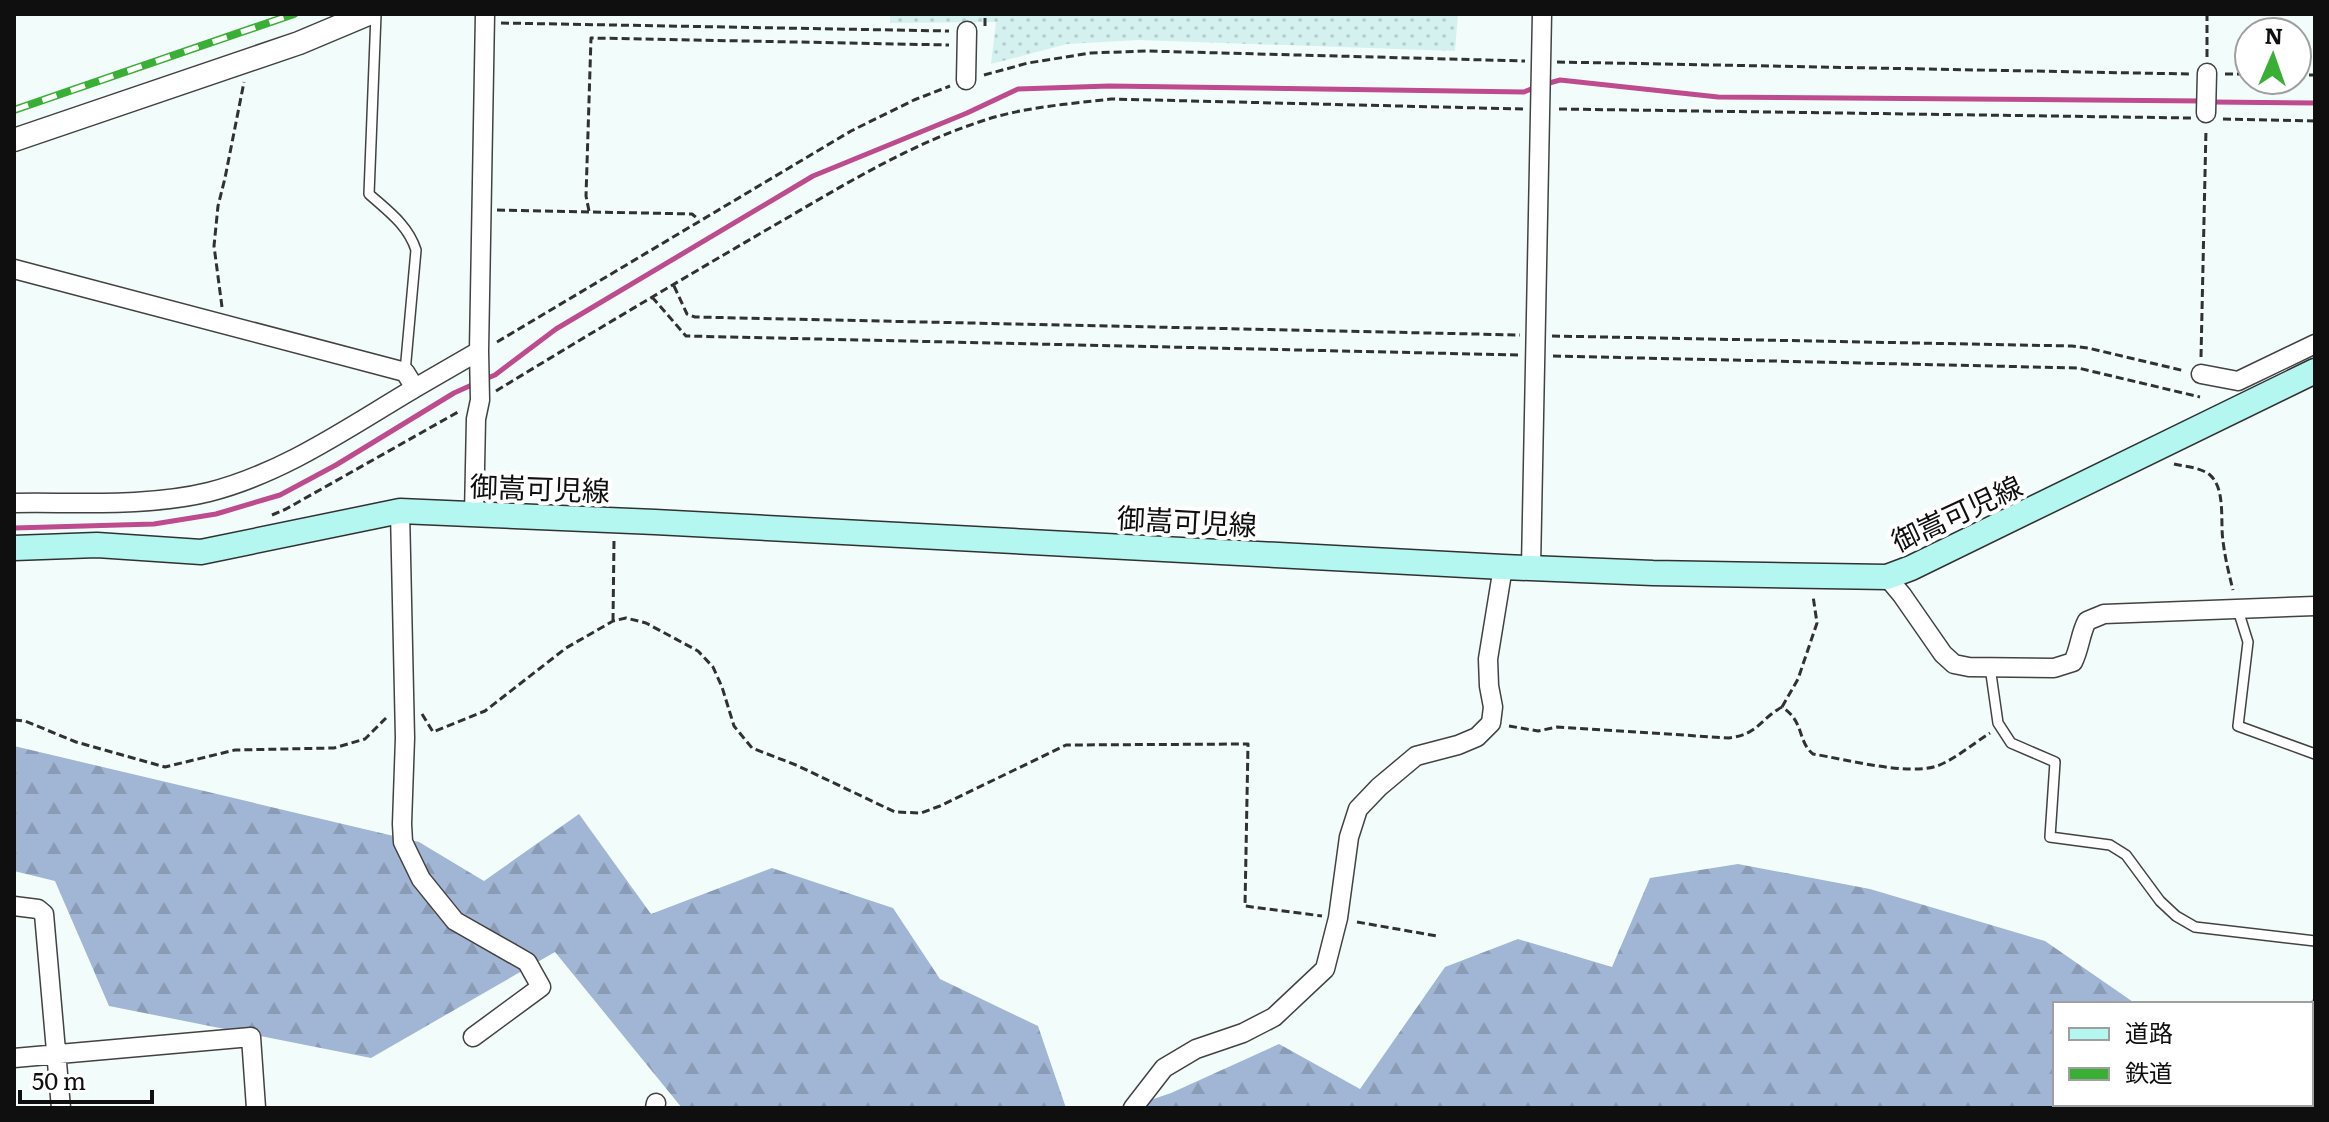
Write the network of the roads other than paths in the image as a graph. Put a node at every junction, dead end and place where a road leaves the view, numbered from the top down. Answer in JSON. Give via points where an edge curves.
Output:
{"nodes":[{"id":1,"x":368,"y":14,"type":"edge"},
{"id":2,"x":376,"y":14,"type":"edge"},
{"id":3,"x":1542,"y":14,"type":"edge"},
{"id":4,"x":485,"y":18,"type":"edge"},
{"id":5,"x":967,"y":38,"type":"road end"},
{"id":6,"x":966,"y":80,"type":"road end"},
{"id":7,"x":2206,"y":81,"type":"road end"},
{"id":8,"x":2206,"y":116,"type":"road end"},
{"id":9,"x":14,"y":140,"type":"edge"},
{"id":10,"x":14,"y":269,"type":"edge"},
{"id":11,"x":2315,"y":344,"type":"edge"},
{"id":12,"x":479,"y":360,"type":"junction"},
{"id":13,"x":2201,"y":374,"type":"road end"},
{"id":14,"x":2313,"y":375,"type":"edge"},
{"id":15,"x":410,"y":380,"type":"junction"},
{"id":16,"x":14,"y":503,"type":"edge"},
{"id":17,"x":400,"y":511,"type":"junction"},
{"id":18,"x":474,"y":515,"type":"junction"},
{"id":19,"x":14,"y":548,"type":"edge"},
{"id":20,"x":1503,"y":567,"type":"junction"},
{"id":21,"x":1531,"y":567,"type":"junction"},
{"id":22,"x":1887,"y":577,"type":"junction"},
{"id":23,"x":2315,"y":606,"type":"edge"},
{"id":24,"x":2238,"y":610,"type":"junction"},
{"id":25,"x":1990,"y":667,"type":"junction"},
{"id":26,"x":2315,"y":754,"type":"edge"},
{"id":27,"x":14,"y":906,"type":"edge"},
{"id":28,"x":2315,"y":941,"type":"edge"},
{"id":29,"x":473,"y":1037,"type":"dead end"},
{"id":30,"x":55,"y":1055,"type":"junction"},
{"id":31,"x":14,"y":1058,"type":"edge"},
{"id":32,"x":61,"y":1108,"type":"edge"},
{"id":33,"x":256,"y":1108,"type":"edge"},
{"id":34,"x":1133,"y":1108,"type":"edge"}],
"edges":[{"from":1,"to":9,"type":"street","via":[[299,43]]},
{"from":2,"to":15,"type":"lane","via":[[369,194],[402,223],[416,250]]},
{"from":3,"to":21,"type":"street"},
{"from":4,"to":12,"type":"street"},
{"from":5,"to":6,"type":"street"},
{"from":7,"to":8,"type":"street"},
{"from":10,"to":15,"type":"street"},
{"from":11,"to":13,"type":"street","via":[[2238,381]]},
{"from":12,"to":15,"type":"street"},
{"from":12,"to":18,"type":"street"},
{"from":14,"to":22,"type":"main road","name":"御嵩可児線"},
{"from":15,"to":16,"type":"street","via":[[275,470],[207,492],[147,501]]},
{"from":17,"to":18,"type":"main road","name":"御嵩可児線"},
{"from":17,"to":19,"type":"main road","name":"御嵩可児線","via":[[201,552],[97,545]]},
{"from":17,"to":29,"type":"street","via":[[403,842],[421,879],[455,921],[527,962],[541,987]]},
{"from":18,"to":20,"type":"main road","name":"御嵩可児線"},
{"from":20,"to":21,"type":"main road","name":"御嵩可児線"},
{"from":20,"to":34,"type":"street","via":[[1488,659],[1491,723],[1477,737],[1416,756],[1366,799],[1349,837],[1325,969],[1274,1017],[1164,1068]]},
{"from":21,"to":22,"type":"main road","name":"御嵩可児線"},
{"from":22,"to":25,"type":"street","via":[[1954,664]]},
{"from":23,"to":24,"type":"street"},
{"from":24,"to":25,"type":"street","via":[[2104,614],[2087,621],[2073,662],[2054,668]]},
{"from":24,"to":26,"type":"lane","via":[[2248,642],[2238,726]]},
{"from":25,"to":28,"type":"lane","via":[[1998,723],[2011,743],[2055,762],[2050,837],[2110,845],[2126,855],[2160,901],[2195,927]]},
{"from":27,"to":30,"type":"street","via":[[44,914]]},
{"from":30,"to":31,"type":"street"},
{"from":30,"to":32,"type":"street"},
{"from":30,"to":33,"type":"street","via":[[251,1037]]}]}
